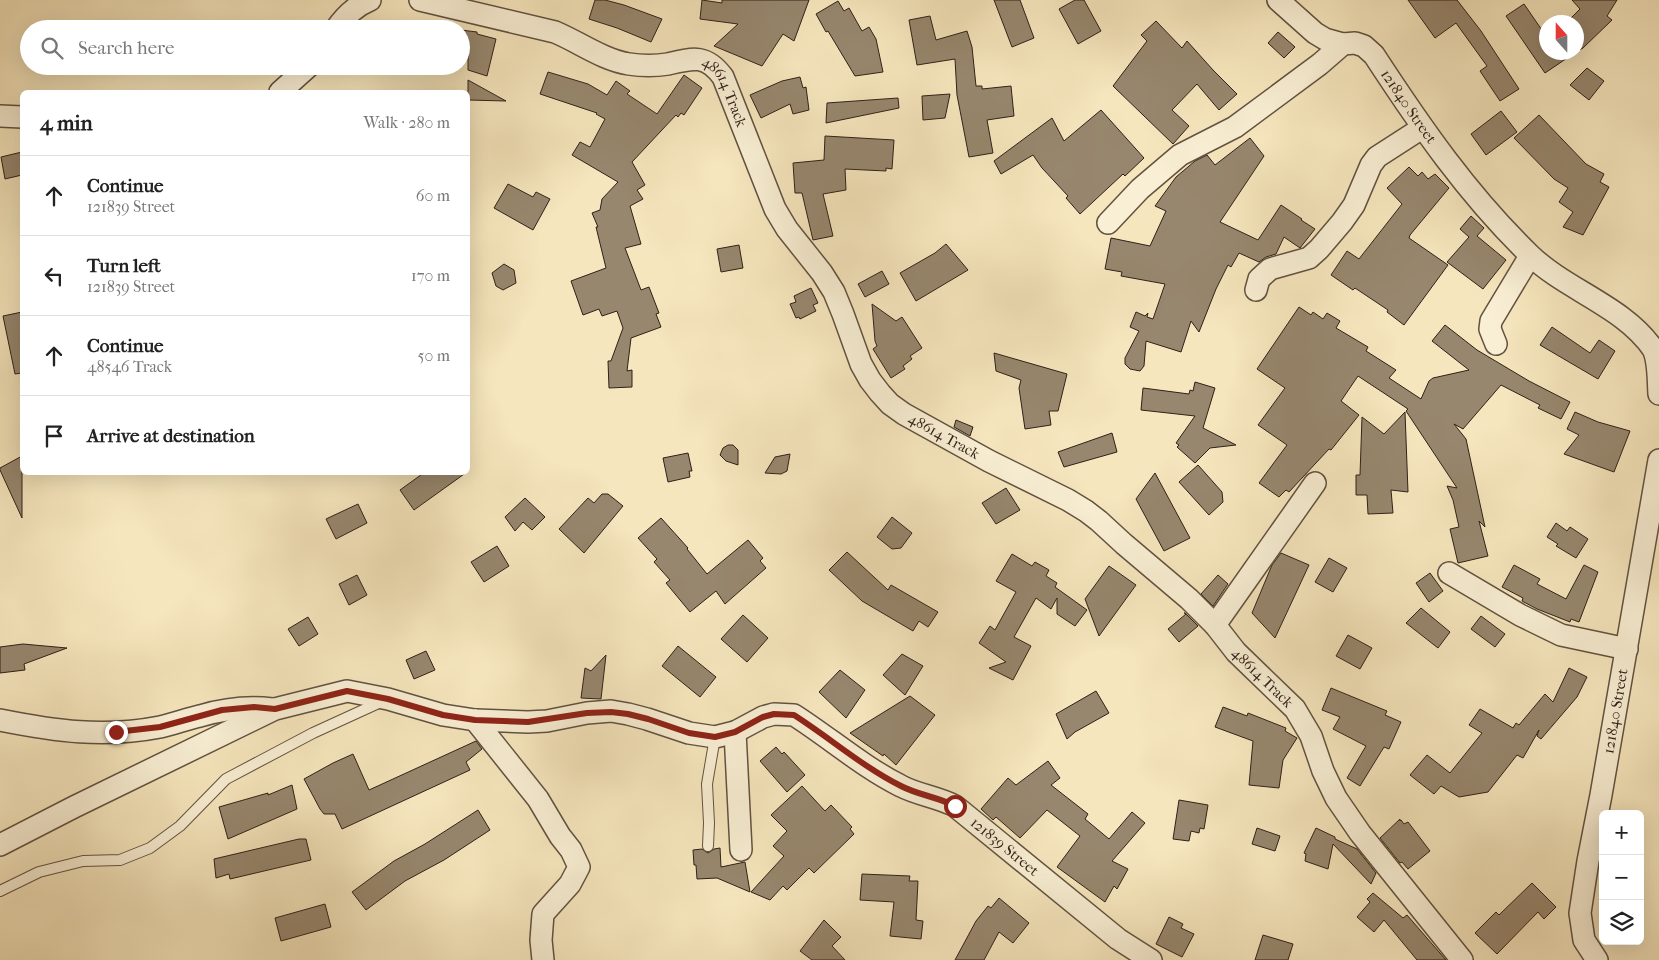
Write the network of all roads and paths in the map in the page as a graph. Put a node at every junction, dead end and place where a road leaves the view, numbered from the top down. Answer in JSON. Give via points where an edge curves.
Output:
{"nodes":[{"id":1,"x":370,"y":0,"type":"edge"},
{"id":2,"x":420,"y":0,"type":"edge"},
{"id":3,"x":1278,"y":0,"type":"edge"},
{"id":4,"x":344,"y":20,"type":"edge"},
{"id":5,"x":1343,"y":44,"type":"junction"},
{"id":6,"x":299,"y":75,"type":"edge"},
{"id":7,"x":282,"y":90,"type":"edge"},
{"id":8,"x":0,"y":116,"type":"edge"},
{"id":9,"x":20,"y":117,"type":"edge"},
{"id":10,"x":1422,"y":128,"type":"junction"},
{"id":11,"x":1108,"y":223,"type":"dead end"},
{"id":12,"x":1530,"y":256,"type":"junction"},
{"id":13,"x":1256,"y":290,"type":"dead end"},
{"id":14,"x":1496,"y":344,"type":"dead end"},
{"id":15,"x":1658,"y":358,"type":"edge"},
{"id":16,"x":1659,"y":394,"type":"edge"},
{"id":17,"x":1659,"y":460,"type":"edge"},
{"id":18,"x":1315,"y":483,"type":"dead end"},
{"id":19,"x":1450,"y":573,"type":"dead end"},
{"id":20,"x":1215,"y":625,"type":"junction"},
{"id":21,"x":1627,"y":649,"type":"junction"},
{"id":22,"x":388,"y":699,"type":"junction"},
{"id":23,"x":275,"y":709,"type":"junction"},
{"id":24,"x":0,"y":720,"type":"edge"},
{"id":25,"x":475,"y":720,"type":"junction"},
{"id":26,"x":725,"y":735,"type":"junction"},
{"id":27,"x":0,"y":845,"type":"edge"},
{"id":28,"x":708,"y":846,"type":"dead end"},
{"id":29,"x":741,"y":850,"type":"dead end"},
{"id":30,"x":0,"y":891,"type":"edge"},
{"id":31,"x":543,"y":960,"type":"edge"},
{"id":32,"x":1151,"y":960,"type":"edge"},
{"id":33,"x":1462,"y":960,"type":"edge"},
{"id":34,"x":1597,"y":960,"type":"edge"}],
"edges":[{"from":1,"to":4,"type":"street","via":[[351,11]]},
{"from":2,"to":20,"type":"street","name":"48614 Track","via":[[555,32],[628,64],[645,66],[686,59],[708,62],[722,77],[775,209],[786,229],[834,292],[861,364],[890,404],[989,461],[1086,511],[1166,578]]},
{"from":3,"to":5,"type":"street","name":"121840 Street","via":[[1325,40]]},
{"from":5,"to":10,"type":"street","name":"121840 Street","via":[[1364,46],[1374,55]]},
{"from":5,"to":11,"type":"street","via":[[1235,127],[1180,155],[1140,189]]},
{"from":6,"to":7,"type":"street"},
{"from":8,"to":9,"type":"street"},
{"from":10,"to":12,"type":"street","name":"121840 Street","via":[[1472,194]]},
{"from":10,"to":13,"type":"street","via":[[1377,157],[1354,204],[1319,249],[1309,258],[1270,269],[1259,279]]},
{"from":12,"to":14,"type":"street","via":[[1491,321],[1490,329]]},
{"from":12,"to":15,"type":"street","name":"121840 Street","via":[[1620,317]]},
{"from":15,"to":16,"type":"street","name":"121840 Street"},
{"from":17,"to":21,"type":"street","name":"121840 Street"},
{"from":18,"to":20,"type":"street"},
{"from":19,"to":21,"type":"street","via":[[1520,615],[1561,635]]},
{"from":20,"to":33,"type":"street","name":"48614 Track","via":[[1236,652],[1295,709],[1311,736],[1322,771],[1336,798],[1360,833]]},
{"from":21,"to":34,"type":"street","name":"121840 Street","via":[[1580,912],[1584,940]]},
{"from":22,"to":23,"type":"street","via":[[347,691]]},
{"from":22,"to":25,"type":"street","via":[[443,715]]},
{"from":22,"to":30,"type":"lane","via":[[313,733],[226,779],[180,826],[150,848],[120,860],[83,861],[39,872]]},
{"from":23,"to":24,"type":"street","via":[[222,710],[160,727],[123,732],[78,733]]},
{"from":23,"to":27,"type":"street"},
{"from":25,"to":26,"type":"street","via":[[528,722],[611,712],[648,719],[689,733]]},
{"from":25,"to":31,"type":"street","via":[[538,799],[579,866],[570,884],[543,914]]},
{"from":26,"to":28,"type":"lane","via":[[707,784]]},
{"from":26,"to":29,"type":"street"},
{"from":26,"to":32,"type":"street","name":"121839 Street","via":[[763,717],[794,715],[902,787],[955,806],[1118,939]]}]}
